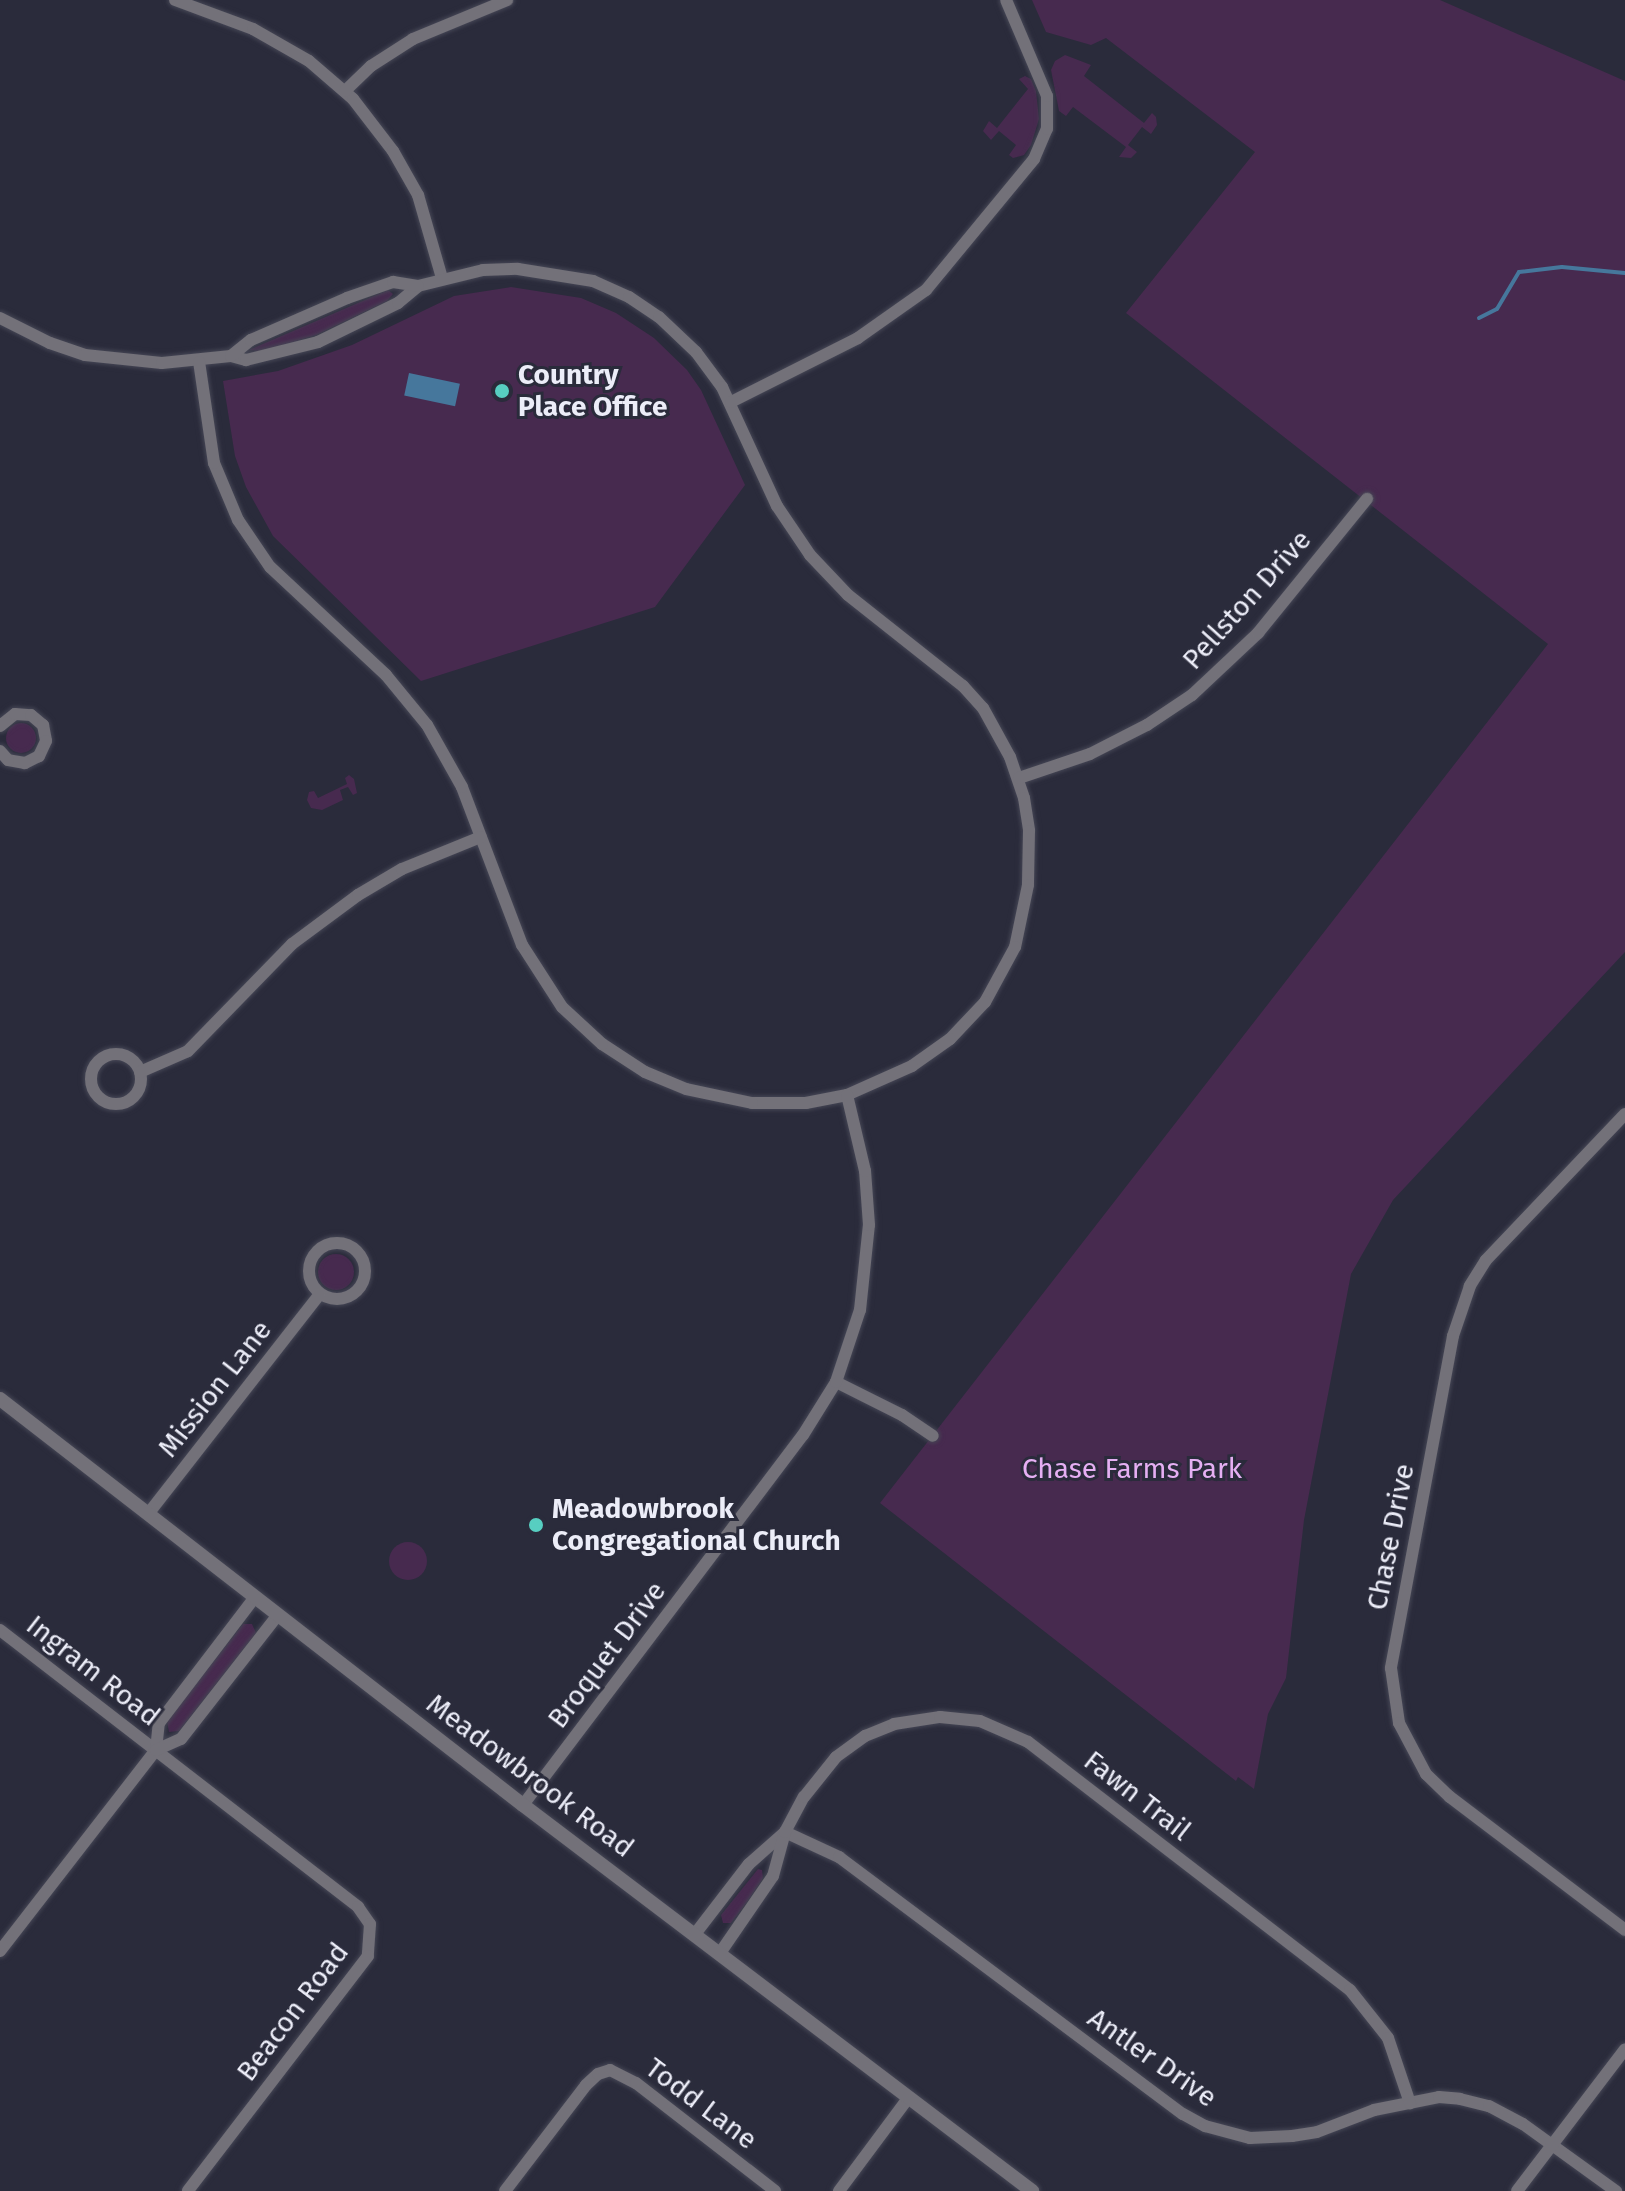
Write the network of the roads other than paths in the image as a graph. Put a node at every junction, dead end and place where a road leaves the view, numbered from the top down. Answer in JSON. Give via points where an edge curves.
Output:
{"nodes":[{"id":1,"x":175,"y":0,"type":"edge"},
{"id":2,"x":507,"y":0,"type":"edge"},
{"id":3,"x":1006,"y":0,"type":"edge"},
{"id":4,"x":345,"y":91,"type":"junction"},
{"id":5,"x":442,"y":278,"type":"junction"},
{"id":6,"x":418,"y":286,"type":"junction"},
{"id":7,"x":0,"y":318,"type":"edge"},
{"id":8,"x":231,"y":356,"type":"junction"},
{"id":9,"x":199,"y":362,"type":"junction"},
{"id":10,"x":731,"y":402,"type":"junction"},
{"id":11,"x":1367,"y":499,"type":"dead end"},
{"id":12,"x":0,"y":724,"type":"edge"},
{"id":13,"x":0,"y":751,"type":"edge"},
{"id":14,"x":1019,"y":778,"type":"junction"},
{"id":15,"x":481,"y":837,"type":"junction"},
{"id":16,"x":140,"y":1072,"type":"junction"},
{"id":17,"x":847,"y":1095,"type":"junction"},
{"id":18,"x":1625,"y":1114,"type":"edge"},
{"id":19,"x":320,"y":1294,"type":"junction"},
{"id":20,"x":836,"y":1382,"type":"junction"},
{"id":21,"x":0,"y":1399,"type":"edge"},
{"id":22,"x":933,"y":1436,"type":"dead end"},
{"id":23,"x":148,"y":1514,"type":"junction"},
{"id":24,"x":255,"y":1597,"type":"junction"},
{"id":25,"x":278,"y":1615,"type":"junction"},
{"id":26,"x":0,"y":1630,"type":"edge"},
{"id":27,"x":156,"y":1750,"type":"junction"},
{"id":28,"x":523,"y":1805,"type":"junction"},
{"id":29,"x":785,"y":1832,"type":"junction"},
{"id":30,"x":1625,"y":1930,"type":"edge"},
{"id":31,"x":695,"y":1934,"type":"junction"},
{"id":32,"x":0,"y":1951,"type":"edge"},
{"id":33,"x":720,"y":1953,"type":"junction"},
{"id":34,"x":1625,"y":2049,"type":"edge"},
{"id":35,"x":909,"y":2097,"type":"junction"},
{"id":36,"x":1410,"y":2103,"type":"junction"},
{"id":37,"x":1553,"y":2145,"type":"junction"},
{"id":38,"x":188,"y":2191,"type":"edge"},
{"id":39,"x":505,"y":2191,"type":"edge"},
{"id":40,"x":775,"y":2191,"type":"edge"},
{"id":41,"x":839,"y":2191,"type":"edge"},
{"id":42,"x":1032,"y":2191,"type":"edge"},
{"id":43,"x":1517,"y":2191,"type":"edge"},
{"id":44,"x":1616,"y":2191,"type":"edge"}],
"edges":[{"from":1,"to":4,"type":"street","via":[[253,29],[309,61]]},
{"from":2,"to":4,"type":"street","via":[[413,39],[371,66]]},
{"from":3,"to":10,"type":"street","via":[[1043,83],[1049,120],[1040,149],[945,271],[901,310],[858,338]]},
{"from":4,"to":5,"type":"street","via":[[375,125],[418,195]]},
{"from":5,"to":6,"type":"street"},
{"from":5,"to":10,"type":"street","via":[[518,269],[608,287],[648,309],[688,343]]},
{"from":6,"to":8,"type":"street","via":[[393,282],[347,298],[251,340]]},
{"from":6,"to":8,"type":"street","via":[[398,303],[318,342],[261,358]]},
{"from":7,"to":9,"type":"street","via":[[85,355]]},
{"from":8,"to":9,"type":"street"},
{"from":9,"to":15,"type":"street","via":[[214,463],[238,520],[270,567],[410,702],[447,757]]},
{"from":10,"to":14,"type":"street","via":[[777,506],[810,555],[848,595],[974,697]]},
{"from":11,"to":14,"type":"street","name":"Pellston Drive","via":[[1258,633],[1192,695],[1090,754]]},
{"from":12,"to":13,"type":"street","via":[[15,714],[31,715],[43,725],[46,741],[39,756],[25,763],[8,760]]},
{"from":14,"to":17,"type":"street","via":[[1029,831],[1029,873],[1020,931],[1004,971],[985,1002],[950,1039],[896,1075]]},
{"from":15,"to":16,"type":"street","via":[[402,869],[322,920],[188,1051]]},
{"from":15,"to":17,"type":"street","via":[[514,929],[536,971],[562,1007],[602,1044],[665,1081],[722,1098],[778,1104]]},
{"from":16,"to":16,"type":"street","via":[[130,1059],[108,1056],[92,1073],[93,1089],[112,1104],[128,1101],[139,1089]]},
{"from":17,"to":20,"type":"street","name":"Broquet Drive","via":[[865,1171],[869,1225],[860,1310]]},
{"from":18,"to":30,"type":"street","name":"Chase Drive","via":[[1486,1260],[1470,1286],[1453,1336],[1391,1668],[1399,1723],[1426,1774]]},
{"from":19,"to":19,"type":"street","via":[[347,1298],[361,1286],[365,1267],[357,1250],[340,1243],[315,1253],[310,1279]]},
{"from":19,"to":23,"type":"street","name":"Mission Lane"},
{"from":20,"to":22,"type":"street"},
{"from":20,"to":28,"type":"street","name":"Broquet Drive","via":[[803,1435]]},
{"from":21,"to":23,"type":"street","name":"Meadowbrook Road"},
{"from":23,"to":24,"type":"street","name":"Meadowbrook Road"},
{"from":24,"to":25,"type":"street","name":"Meadowbrook Road"},
{"from":24,"to":27,"type":"street","via":[[159,1723]]},
{"from":25,"to":27,"type":"street","via":[[181,1739]]},
{"from":25,"to":28,"type":"street","name":"Meadowbrook Road"},
{"from":26,"to":27,"type":"street","name":"Ingram Road"},
{"from":27,"to":32,"type":"street"},
{"from":27,"to":38,"type":"street","name":"Beacon Road","via":[[358,1907],[372,1933],[368,1956]]},
{"from":28,"to":31,"type":"street","name":"Meadowbrook Road"},
{"from":29,"to":31,"type":"street","name":"Fawn Trail","via":[[749,1864]]},
{"from":29,"to":33,"type":"street","name":"Fawn Trail","via":[[773,1876]]},
{"from":29,"to":36,"type":"street","name":"Antler Drive","via":[[839,1857],[1205,2126],[1250,2138],[1292,2136]]},
{"from":29,"to":36,"type":"street","name":"Fawn Trail","via":[[836,1757],[880,1729],[940,1717],[973,1719],[1005,1729],[1350,1990],[1388,2038]]},
{"from":31,"to":33,"type":"street","name":"Meadowbrook Road"},
{"from":33,"to":35,"type":"street","name":"Meadowbrook Road"},
{"from":34,"to":37,"type":"street"},
{"from":35,"to":41,"type":"street"},
{"from":35,"to":42,"type":"street","name":"Meadowbrook Road"},
{"from":36,"to":37,"type":"street","name":"Antler Drive","via":[[1439,2097],[1489,2106]]},
{"from":37,"to":43,"type":"street"},
{"from":37,"to":44,"type":"street","name":"Antler Drive"},
{"from":39,"to":40,"type":"street","name":"Todd Lane","via":[[586,2085],[610,2070],[636,2083]]}]}
